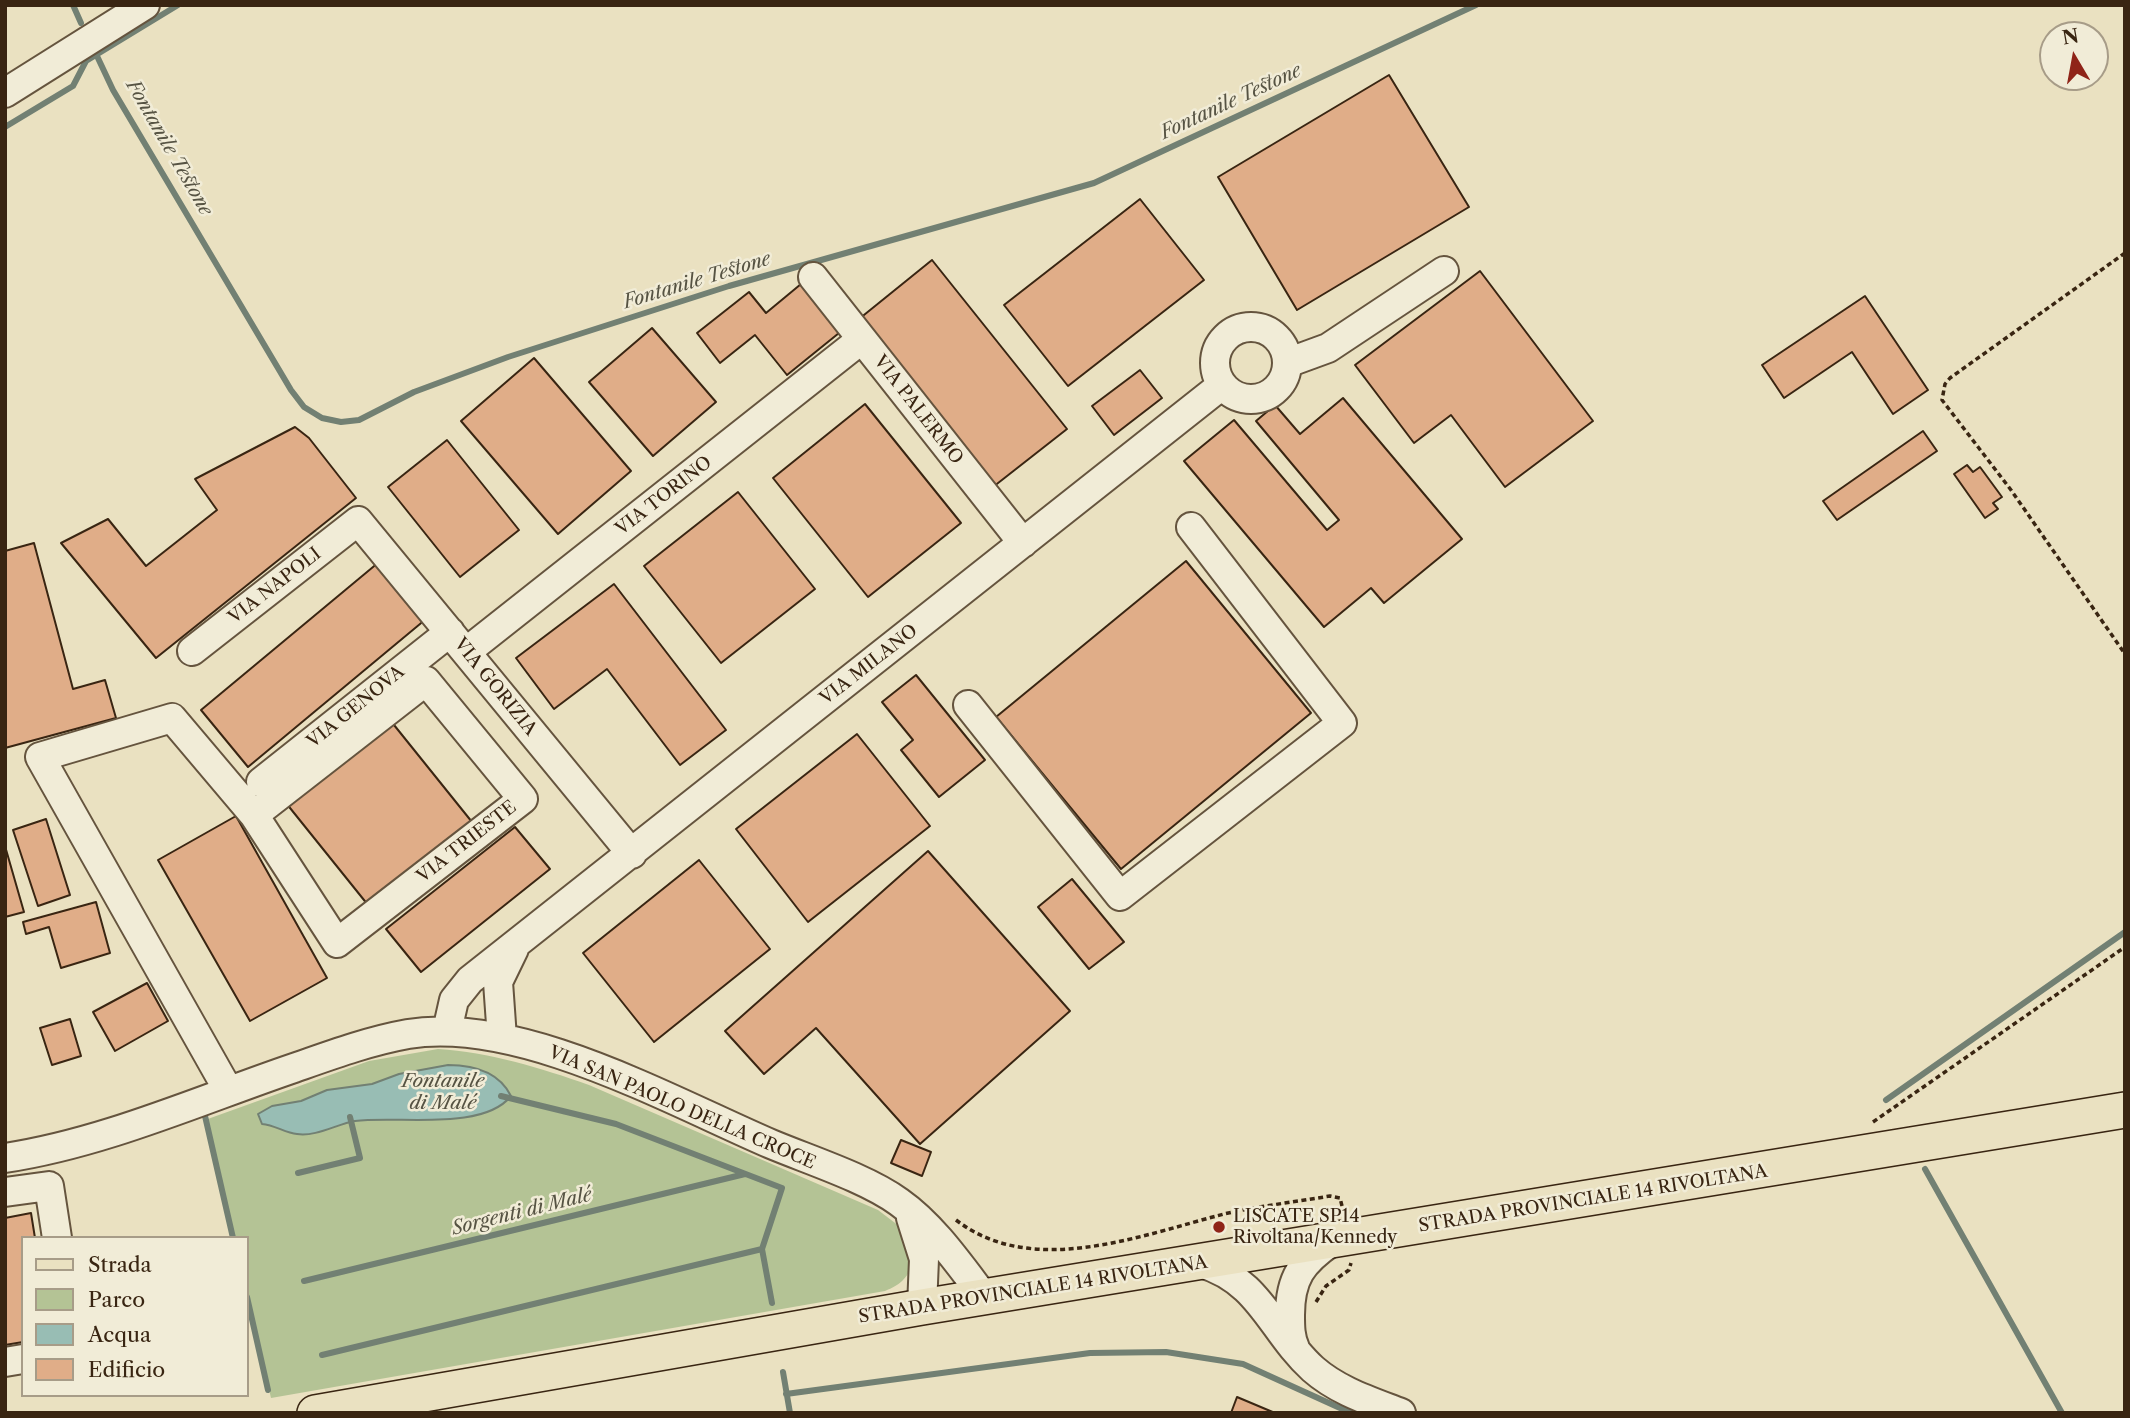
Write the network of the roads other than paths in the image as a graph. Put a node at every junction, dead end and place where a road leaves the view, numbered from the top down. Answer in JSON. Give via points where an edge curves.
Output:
{"nodes":[{"id":1,"x":145,"y":5,"type":"edge"},
{"id":2,"x":5,"y":93,"type":"edge"},
{"id":3,"x":1444,"y":271,"type":"dead end"},
{"id":4,"x":813,"y":278,"type":"dead end"},
{"id":5,"x":862,"y":339,"type":"junction"},
{"id":6,"x":1287,"y":363,"type":"junction"},
{"id":7,"x":1222,"y":385,"type":"junction"},
{"id":8,"x":358,"y":521,"type":"joint"},
{"id":9,"x":1191,"y":527,"type":"dead end"},
{"id":10,"x":1023,"y":543,"type":"junction"},
{"id":11,"x":458,"y":642,"type":"junction"},
{"id":12,"x":192,"y":651,"type":"dead end"},
{"id":13,"x":968,"y":705,"type":"dead end"},
{"id":14,"x":261,"y":782,"type":"dead end"},
{"id":15,"x":254,"y":815,"type":"junction"},
{"id":16,"x":632,"y":854,"type":"junction"},
{"id":17,"x":516,"y":946,"type":"junction"},
{"id":18,"x":447,"y":1031,"type":"junction"},
{"id":19,"x":502,"y":1038,"type":"junction"},
{"id":20,"x":228,"y":1090,"type":"junction"},
{"id":21,"x":2125,"y":1110,"type":"edge"},
{"id":22,"x":5,"y":1158,"type":"edge"},
{"id":23,"x":5,"y":1192,"type":"edge"},
{"id":24,"x":907,"y":1209,"type":"junction"},
{"id":25,"x":57,"y":1236,"type":"edge"},
{"id":26,"x":1331,"y":1242,"type":"junction"},
{"id":27,"x":1201,"y":1263,"type":"junction"},
{"id":28,"x":985,"y":1297,"type":"junction"},
{"id":29,"x":922,"y":1307,"type":"junction"},
{"id":30,"x":1296,"y":1350,"type":"junction"},
{"id":31,"x":315,"y":1413,"type":"edge"},
{"id":32,"x":1401,"y":1413,"type":"edge"}],
"edges":[{"from":1,"to":2,"type":"street"},
{"from":3,"to":6,"type":"street","via":[[1328,348]]},
{"from":4,"to":5,"type":"street","name":"VIA PALERMO"},
{"from":5,"to":10,"type":"street","name":"VIA PALERMO"},
{"from":5,"to":11,"type":"street","name":"VIA TORINO"},
{"from":6,"to":7,"type":"street","via":[[1280,385],[1265,396],[1242,398]]},
{"from":6,"to":7,"type":"street","via":[[1286,351],[1276,336],[1261,328],[1243,327],[1227,336],[1217,350],[1215,368]]},
{"from":7,"to":10,"type":"street","name":"VIA MILANO"},
{"from":8,"to":11,"type":"street","name":"VIA GORIZIA"},
{"from":8,"to":12,"type":"street","name":"VIA NAPOLI"},
{"from":9,"to":13,"type":"street","via":[[1342,723],[1120,896]]},
{"from":10,"to":16,"type":"street","name":"VIA MILANO"},
{"from":11,"to":14,"type":"street","name":"VIA GENOVA"},
{"from":11,"to":16,"type":"street","name":"VIA GORIZIA"},
{"from":15,"to":15,"type":"street","name":"VIA TRIESTE","via":[[426,681],[523,799],[337,943]]},
{"from":15,"to":20,"type":"street","name":"VIA TRIESTE","via":[[172,718],[40,757]]},
{"from":16,"to":17,"type":"street","name":"VIA MILANO"},
{"from":17,"to":18,"type":"street","name":"VIA MILANO","via":[[464,985],[451,1008]]},
{"from":17,"to":19,"type":"street","name":"VIA MILANO","via":[[498,982]]},
{"from":18,"to":19,"type":"street","name":"VIA SAN PAOLO DELLA CROCE"},
{"from":18,"to":20,"type":"street","name":"VIA SAN PAOLO DELLA CROCE","via":[[377,1041]]},
{"from":19,"to":24,"type":"street","name":"VIA SAN PAOLO DELLA CROCE","via":[[596,1068],[886,1194]]},
{"from":20,"to":22,"type":"street","name":"VIA SAN PAOLO DELLA CROCE","via":[[87,1138]]},
{"from":21,"to":26,"type":"main road","name":"STRADA PROVINCIALE 14 RIVOLTANA"},
{"from":23,"to":25,"type":"street","via":[[49,1186]]},
{"from":24,"to":28,"type":"street","name":"VIA SAN PAOLO DELLA CROCE"},
{"from":24,"to":29,"type":"street","via":[[923,1253]]},
{"from":26,"to":27,"type":"main road","name":"STRADA PROVINCIALE 14 RIVOLTANA"},
{"from":26,"to":30,"type":"street","via":[[1303,1264],[1292,1286],[1290,1330]]},
{"from":27,"to":28,"type":"main road","name":"STRADA PROVINCIALE 14 RIVOLTANA"},
{"from":27,"to":30,"type":"street","via":[[1242,1282]]},
{"from":28,"to":29,"type":"main road","name":"STRADA PROVINCIALE 14 RIVOLTANA"},
{"from":29,"to":31,"type":"main road","name":"STRADA PROVINCIALE 14 RIVOLTANA"},
{"from":30,"to":32,"type":"street","via":[[1331,1382]]}]}
